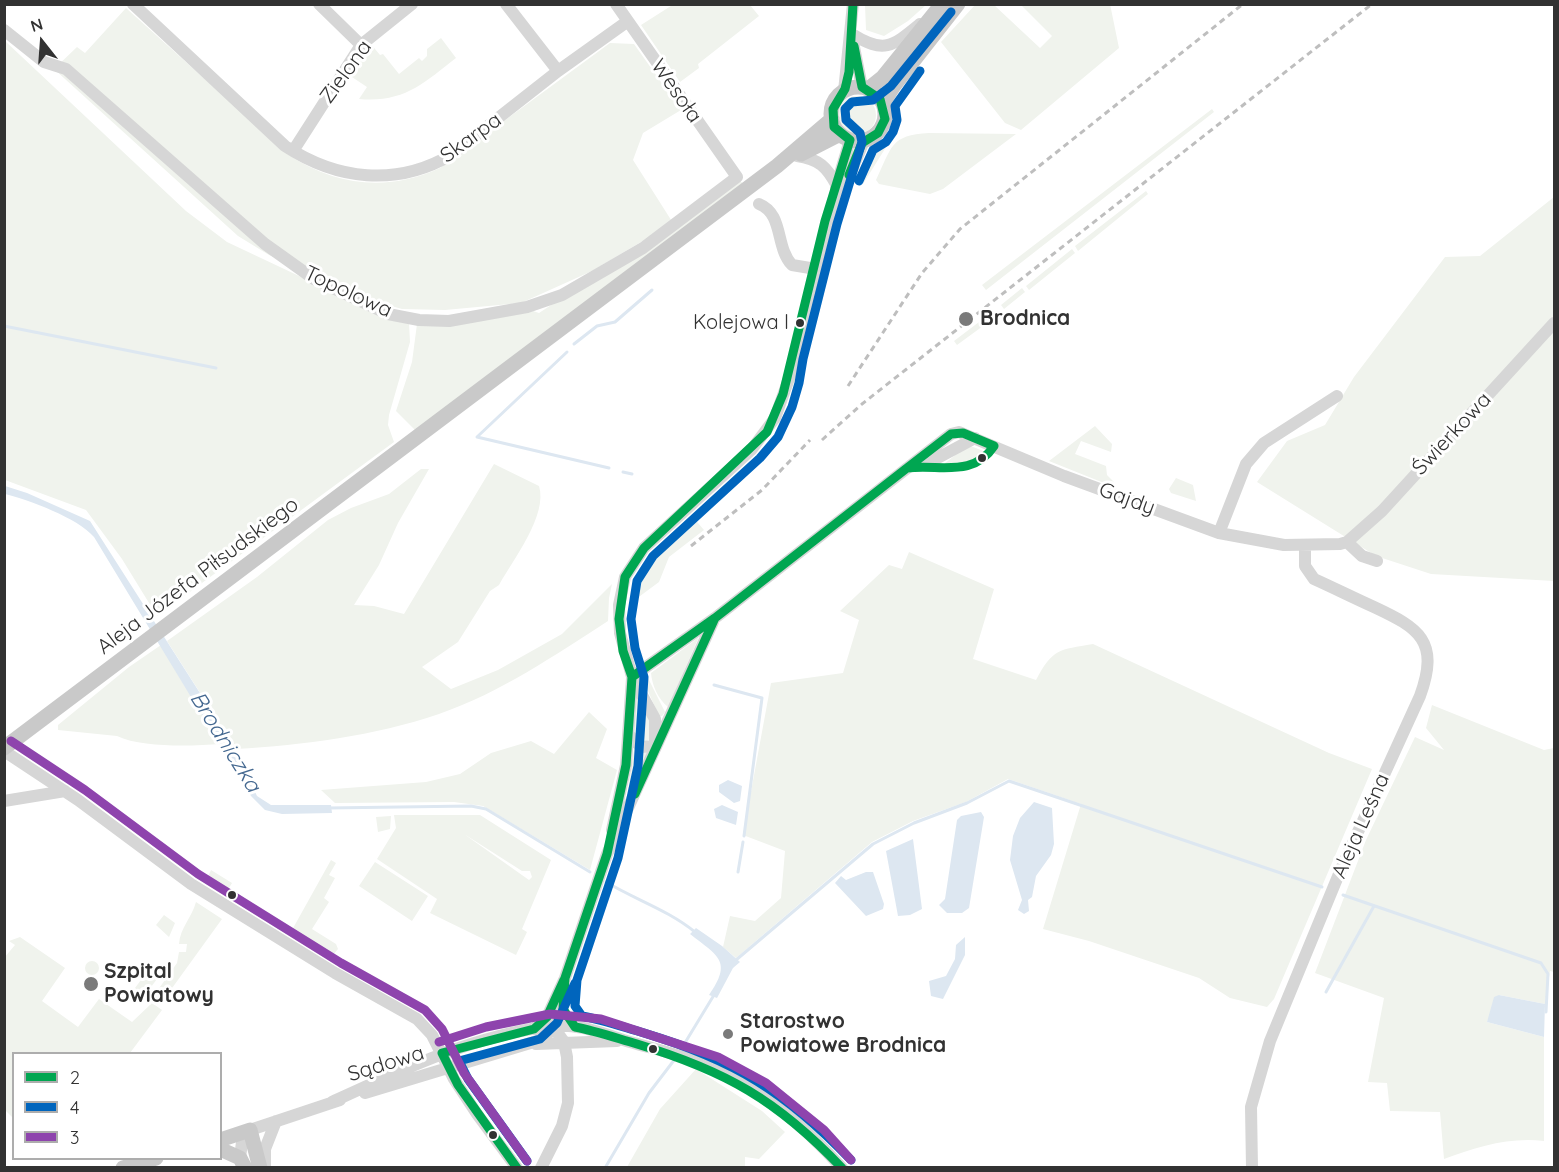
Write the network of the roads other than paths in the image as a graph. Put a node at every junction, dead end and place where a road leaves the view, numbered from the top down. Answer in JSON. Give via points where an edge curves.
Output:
{"nodes":[{"id":1,"x":133,"y":4,"type":"edge"},
{"id":2,"x":319,"y":4,"type":"edge"},
{"id":3,"x":331,"y":4,"type":"edge"},
{"id":4,"x":412,"y":4,"type":"edge"},
{"id":5,"x":506,"y":4,"type":"edge"},
{"id":6,"x":616,"y":4,"type":"edge"},
{"id":7,"x":852,"y":4,"type":"edge"},
{"id":8,"x":958,"y":4,"type":"edge"},
{"id":9,"x":938,"y":8,"type":"edge"},
{"id":10,"x":628,"y":21,"type":"junction"},
{"id":11,"x":4,"y":30,"type":"edge"},
{"id":12,"x":852,"y":34,"type":"junction"},
{"id":13,"x":361,"y":45,"type":"junction"},
{"id":14,"x":558,"y":71,"type":"junction"},
{"id":15,"x":865,"y":88,"type":"junction"},
{"id":16,"x":844,"y":91,"type":"junction"},
{"id":17,"x":883,"y":103,"type":"junction"},
{"id":18,"x":832,"y":119,"type":"junction"},
{"id":19,"x":851,"y":138,"type":"junction"},
{"id":20,"x":293,"y":151,"type":"junction"},
{"id":21,"x":797,"y":156,"type":"junction"},
{"id":22,"x":777,"y":166,"type":"junction"},
{"id":23,"x":737,"y":177,"type":"joint"},
{"id":24,"x":837,"y":186,"type":"junction"},
{"id":25,"x":759,"y":204,"type":"dead end"},
{"id":26,"x":818,"y":270,"type":"junction"},
{"id":27,"x":1554,"y":323,"type":"edge"},
{"id":28,"x":1337,"y":396,"type":"dead end"},
{"id":29,"x":1219,"y":533,"type":"junction"},
{"id":30,"x":1347,"y":542,"type":"junction"},
{"id":31,"x":1305,"y":546,"type":"junction"},
{"id":32,"x":1377,"y":561,"type":"dead end"},
{"id":33,"x":715,"y":618,"type":"junction"},
{"id":34,"x":632,"y":676,"type":"junction"},
{"id":35,"x":629,"y":735,"type":"junction"},
{"id":36,"x":656,"y":746,"type":"junction"},
{"id":37,"x":4,"y":749,"type":"edge"},
{"id":38,"x":65,"y":792,"type":"junction"},
{"id":39,"x":4,"y":801,"type":"edge"},
{"id":40,"x":607,"y":854,"type":"junction"},
{"id":41,"x":554,"y":1019,"type":"junction"},
{"id":42,"x":589,"y":1029,"type":"junction"},
{"id":43,"x":628,"y":1041,"type":"junction"},
{"id":44,"x":564,"y":1042,"type":"junction"},
{"id":45,"x":529,"y":1045,"type":"junction"},
{"id":46,"x":442,"y":1053,"type":"junction"},
{"id":47,"x":448,"y":1067,"type":"junction"},
{"id":48,"x":332,"y":1102,"type":"junction"},
{"id":49,"x":276,"y":1121,"type":"junction"},
{"id":50,"x":250,"y":1130,"type":"junction"},
{"id":51,"x":222,"y":1139,"type":"edge"},
{"id":52,"x":222,"y":1150,"type":"edge"},
{"id":53,"x":149,"y":1160,"type":"edge"},
{"id":54,"x":242,"y":1163,"type":"edge"},
{"id":55,"x":123,"y":1167,"type":"edge"},
{"id":56,"x":262,"y":1167,"type":"edge"},
{"id":57,"x":518,"y":1167,"type":"edge"},
{"id":58,"x":541,"y":1167,"type":"edge"},
{"id":59,"x":842,"y":1167,"type":"edge"},
{"id":60,"x":1252,"y":1167,"type":"edge"}],
"edges":[{"from":1,"to":20,"type":"street","name":"Skarpa"},
{"from":2,"to":13,"type":"street"},
{"from":3,"to":13,"type":"street"},
{"from":4,"to":13,"type":"street","name":"Zielona"},
{"from":5,"to":14,"type":"street"},
{"from":6,"to":10,"type":"street","name":"Wesoła"},
{"from":7,"to":12,"type":"street"},
{"from":8,"to":17,"type":"main road"},
{"from":9,"to":12,"type":"street","via":[[890,45],[875,47]]},
{"from":9,"to":15,"type":"main road","via":[[883,77]]},
{"from":10,"to":14,"type":"street","name":"Skarpa"},
{"from":10,"to":23,"type":"street","name":"Wesoła"},
{"from":11,"to":23,"type":"street","name":"Topolowa","via":[[44,62],[66,69],[265,244],[314,279],[388,314],[449,321],[545,303],[643,248]]},
{"from":12,"to":15,"type":"street"},
{"from":12,"to":16,"type":"street"},
{"from":13,"to":20,"type":"street","name":"Zielona"},
{"from":14,"to":20,"type":"street","name":"Skarpa","via":[[451,155],[413,172],[377,177],[351,175]]},
{"from":15,"to":16,"type":"main road"},
{"from":15,"to":17,"type":"main road"},
{"from":16,"to":18,"type":"main road","via":[[834,103]]},
{"from":17,"to":19,"type":"main road","via":[[885,111],[878,133]]},
{"from":18,"to":19,"type":"main road"},
{"from":18,"to":22,"type":"main road"},
{"from":19,"to":21,"type":"main road"},
{"from":19,"to":24,"type":"street"},
{"from":19,"to":26,"type":"street"},
{"from":21,"to":22,"type":"main road"},
{"from":21,"to":24,"type":"street","via":[[825,166]]},
{"from":22,"to":37,"type":"main road","name":"Aleja Józefa Piłsudskiego"},
{"from":24,"to":26,"type":"street","via":[[825,221]]},
{"from":25,"to":26,"type":"street","via":[[772,214],[787,260],[792,265]]},
{"from":26,"to":34,"type":"street","via":[[781,403],[767,432],[644,548],[625,577],[619,628]]},
{"from":27,"to":30,"type":"street","name":"Świerkowa","via":[[1382,511]]},
{"from":28,"to":29,"type":"street","via":[[1264,443],[1246,464]]},
{"from":29,"to":31,"type":"street","name":"Gajdy","via":[[1284,546]]},
{"from":29,"to":33,"type":"street","name":"Gajdy","via":[[975,438],[932,461],[907,468]]},
{"from":30,"to":31,"type":"street"},
{"from":30,"to":32,"type":"street","via":[[1362,556]]},
{"from":31,"to":60,"type":"street","name":"Aleja Leśna","via":[[1305,566],[1314,579],[1414,628],[1424,644],[1427,669],[1420,696],[1341,869],[1270,1041],[1251,1107]]},
{"from":33,"to":34,"type":"street"},
{"from":33,"to":36,"type":"street"},
{"from":34,"to":35,"type":"street"},
{"from":34,"to":36,"type":"street","via":[[655,718]]},
{"from":35,"to":36,"type":"street","via":[[641,747]]},
{"from":35,"to":40,"type":"street","via":[[627,765]]},
{"from":36,"to":40,"type":"street"},
{"from":37,"to":38,"type":"street"},
{"from":38,"to":39,"type":"street"},
{"from":38,"to":46,"type":"street","via":[[191,884],[335,973],[408,1012],[426,1027]]},
{"from":40,"to":41,"type":"street"},
{"from":41,"to":42,"type":"street","name":"Sądowa"},
{"from":41,"to":44,"type":"street"},
{"from":41,"to":45,"type":"street","name":"Sądowa"},
{"from":41,"to":46,"type":"street","name":"Sądowa","via":[[534,1029]]},
{"from":42,"to":43,"type":"street","name":"Sądowa"},
{"from":42,"to":44,"type":"street"},
{"from":43,"to":44,"type":"street"},
{"from":43,"to":59,"type":"street","via":[[713,1068],[760,1094],[816,1139]]},
{"from":44,"to":45,"type":"street"},
{"from":44,"to":58,"type":"street","via":[[569,1071],[568,1102],[562,1126]]},
{"from":45,"to":47,"type":"street","name":"Sądowa"},
{"from":46,"to":47,"type":"street"},
{"from":46,"to":48,"type":"street","name":"Sądowa"},
{"from":47,"to":48,"type":"street","name":"Sądowa"},
{"from":47,"to":57,"type":"street","via":[[477,1114]]},
{"from":48,"to":49,"type":"street","name":"Sądowa"},
{"from":49,"to":50,"type":"street","name":"Sądowa"},
{"from":49,"to":56,"type":"street"},
{"from":50,"to":51,"type":"main road","name":"Sądowa"},
{"from":50,"to":54,"type":"street","via":[[242,1142]]},
{"from":50,"to":56,"type":"main road"},
{"from":52,"to":54,"type":"main road"},
{"from":53,"to":55,"type":"main road"}]}
